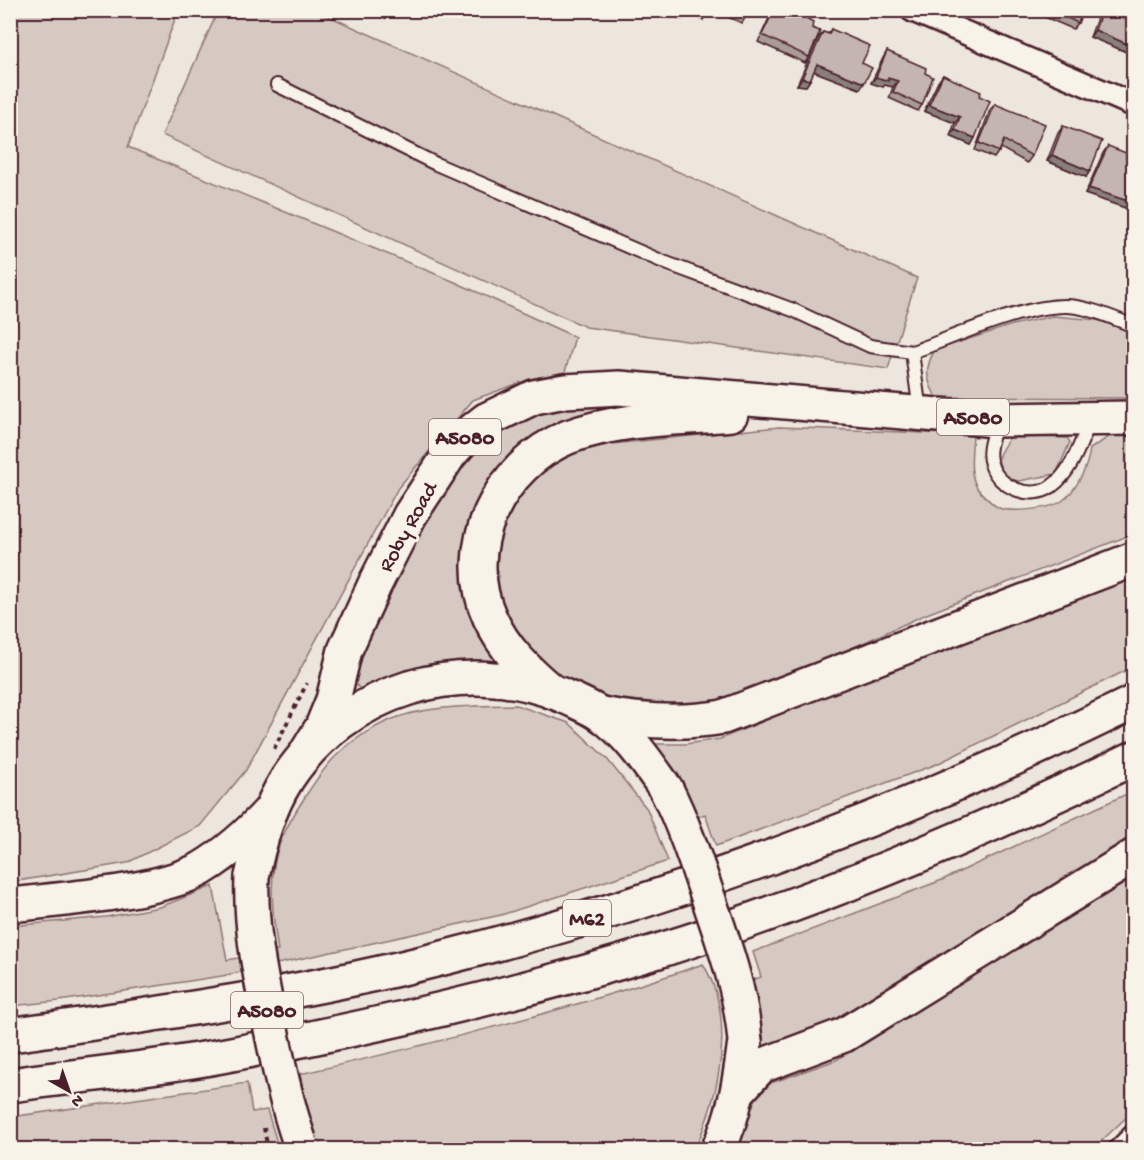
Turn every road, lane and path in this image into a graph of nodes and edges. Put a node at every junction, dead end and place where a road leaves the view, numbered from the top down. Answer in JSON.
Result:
{"nodes":[{"id":1,"x":912,"y":10,"type":"edge"},
{"id":2,"x":277,"y":85,"type":"dead end"},
{"id":3,"x":1134,"y":105,"type":"edge"},
{"id":4,"x":1134,"y":326,"type":"edge"},
{"id":5,"x":912,"y":352,"type":"junction"},
{"id":6,"x":812,"y":406,"type":"junction"},
{"id":7,"x":920,"y":413,"type":"junction"},
{"id":8,"x":1092,"y":418,"type":"junction"},
{"id":9,"x":1134,"y":418,"type":"edge"},
{"id":10,"x":998,"y":420,"type":"junction"},
{"id":11,"x":1134,"y":559,"type":"edge"},
{"id":12,"x":309,"y":680,"type":"dead end"},
{"id":13,"x":551,"y":691,"type":"junction"},
{"id":14,"x":1134,"y":702,"type":"edge"},
{"id":15,"x":601,"y":714,"type":"junction"},
{"id":16,"x":273,"y":752,"type":"dead end"},
{"id":17,"x":305,"y":755,"type":"junction"},
{"id":18,"x":1134,"y":758,"type":"edge"},
{"id":19,"x":272,"y":810,"type":"junction"},
{"id":20,"x":1134,"y":856,"type":"edge"},
{"id":21,"x":10,"y":905,"type":"edge"},
{"id":22,"x":10,"y":1035,"type":"edge"},
{"id":23,"x":10,"y":1085,"type":"edge"},
{"id":24,"x":739,"y":1090,"type":"junction"},
{"id":25,"x":302,"y":1145,"type":"edge"},
{"id":26,"x":718,"y":1149,"type":"edge"}],
"edges":[{"from":1,"to":3,"type":"street"},
{"from":2,"to":5,"type":"lane"},
{"from":4,"to":5,"type":"lane"},
{"from":5,"to":7,"type":"lane"},
{"from":6,"to":7,"type":"main road","name":"Roby Road","number":"A5080"},
{"from":6,"to":13,"type":"main road","name":"Roby Road","number":"A5080"},
{"from":6,"to":17,"type":"main road","name":"Roby Road","number":"A5080"},
{"from":7,"to":10,"type":"main road","name":"Roby Road","number":"A5080"},
{"from":8,"to":9,"type":"main road","name":"Roby Road","number":"A5080"},
{"from":8,"to":10,"type":"main road","name":"Roby Road","number":"A5080"},
{"from":8,"to":10,"type":"lane"},
{"from":11,"to":15,"type":"main road"},
{"from":12,"to":16,"type":"path"},
{"from":13,"to":15,"type":"main road","number":"A5080"},
{"from":13,"to":17,"type":"main road","number":"A5080"},
{"from":14,"to":22,"type":"main road","number":"M62"},
{"from":15,"to":24,"type":"main road","number":"A5080","bridge":true},
{"from":17,"to":19,"type":"main road","number":"A5080"},
{"from":18,"to":23,"type":"main road","number":"M62"},
{"from":19,"to":21,"type":"main road"},
{"from":19,"to":25,"type":"main road","number":"A5080","bridge":true},
{"from":20,"to":24,"type":"main road"},
{"from":24,"to":26,"type":"main road","number":"A5080"}]}
